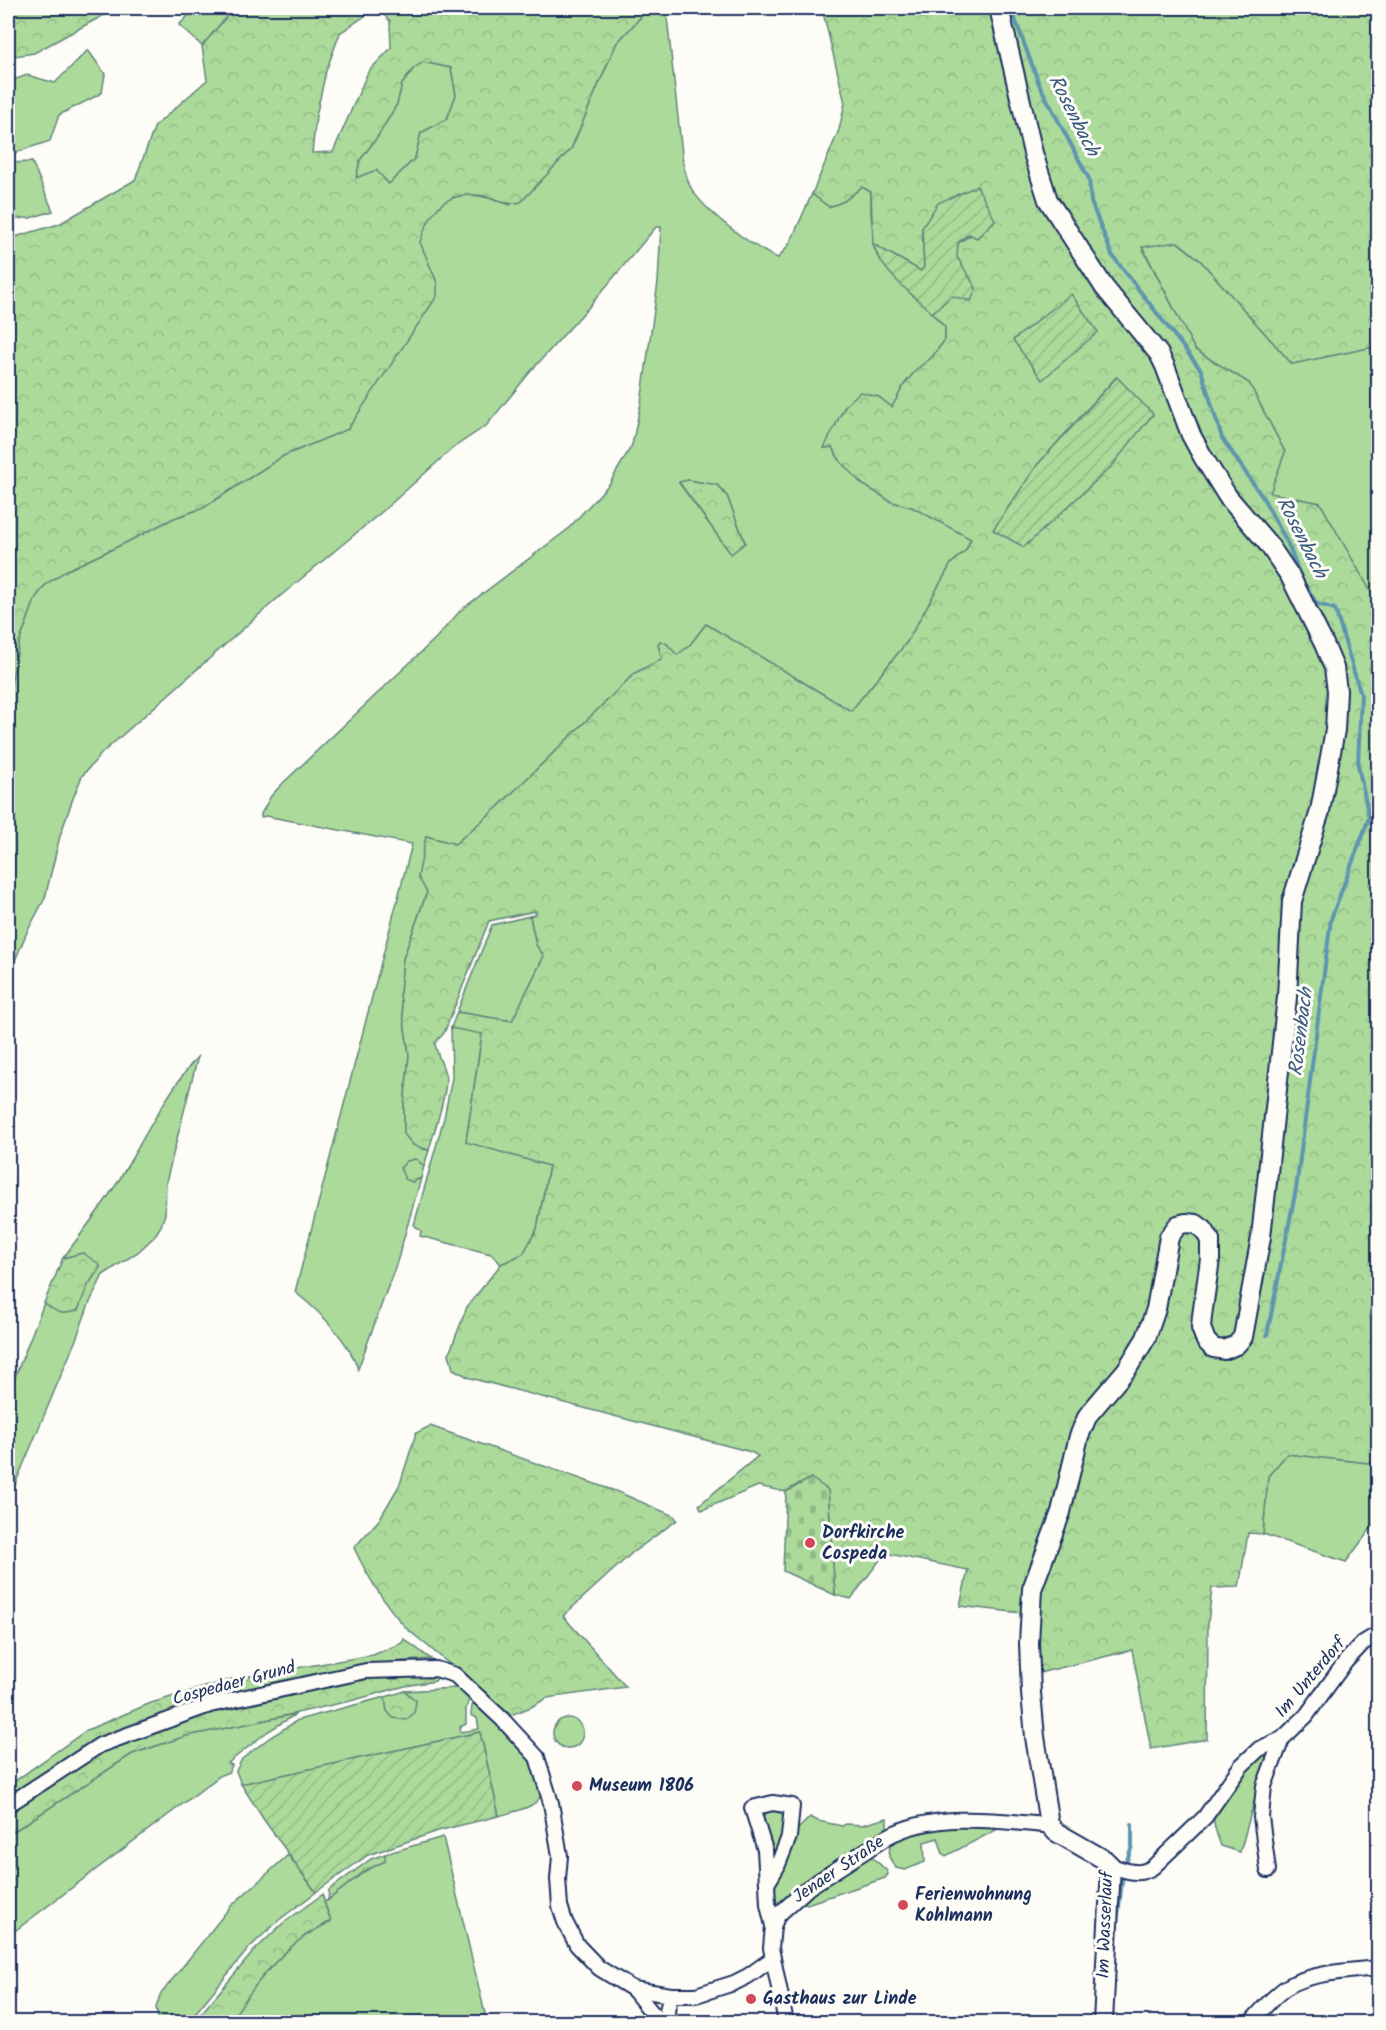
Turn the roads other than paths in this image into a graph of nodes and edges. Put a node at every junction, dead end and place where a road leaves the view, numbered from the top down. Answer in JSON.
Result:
{"nodes":[{"id":1,"x":999,"y":8,"type":"edge"},
{"id":2,"x":1378,"y":1634,"type":"edge"},
{"id":3,"x":1282,"y":1739,"type":"junction"},
{"id":4,"x":8,"y":1805,"type":"edge"},
{"id":5,"x":1049,"y":1824,"type":"junction"},
{"id":6,"x":1120,"y":1869,"type":"junction"},
{"id":7,"x":1268,"y":1870,"type":"dead end"},
{"id":8,"x":767,"y":1884,"type":"junction"},
{"id":9,"x":773,"y":1926,"type":"junction"},
{"id":10,"x":772,"y":1959,"type":"junction"},
{"id":11,"x":1378,"y":1968,"type":"edge"},
{"id":12,"x":633,"y":1989,"type":"junction"},
{"id":13,"x":671,"y":1995,"type":"junction"},
{"id":14,"x":666,"y":2022,"type":"edge"},
{"id":15,"x":786,"y":2022,"type":"edge"},
{"id":16,"x":1103,"y":2022,"type":"edge"},
{"id":17,"x":1251,"y":2022,"type":"edge"}],
"edges":[{"from":1,"to":5,"type":"street"},
{"from":2,"to":3,"type":"street","name":"Im Unterdorf"},
{"from":3,"to":6,"type":"street","name":"Im Unterdorf"},
{"from":3,"to":7,"type":"street"},
{"from":4,"to":12,"type":"street","name":"Cospedaer Grund"},
{"from":5,"to":6,"type":"street","name":"Im Wasserlauf"},
{"from":5,"to":9,"type":"street","name":"Jenaer Straße"},
{"from":6,"to":16,"type":"street","name":"Im Wasserlauf"},
{"from":8,"to":8,"type":"street"},
{"from":8,"to":9,"type":"street"},
{"from":9,"to":10,"type":"street"},
{"from":10,"to":13,"type":"street"},
{"from":10,"to":15,"type":"street"},
{"from":11,"to":17,"type":"street"},
{"from":12,"to":13,"type":"street"},
{"from":12,"to":14,"type":"street"},
{"from":13,"to":14,"type":"street"}]}
